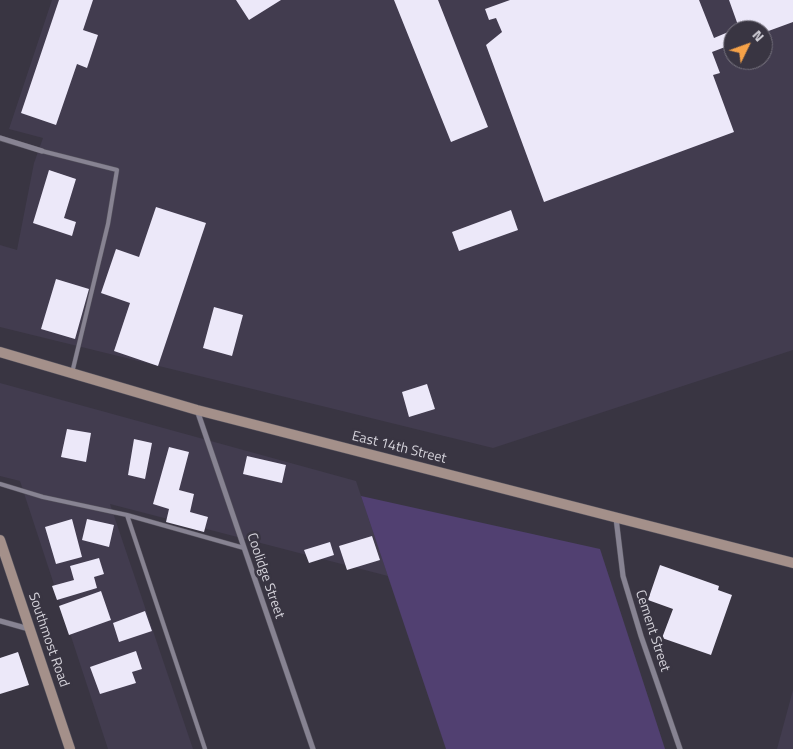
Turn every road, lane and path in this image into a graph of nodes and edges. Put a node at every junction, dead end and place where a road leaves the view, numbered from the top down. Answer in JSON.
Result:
{"nodes":[{"id":1,"x":0,"y":138,"type":"edge"},
{"id":2,"x":42,"y":151,"type":"joint"},
{"id":3,"x":0,"y":352,"type":"edge"},
{"id":4,"x":72,"y":373,"type":"junction"},
{"id":5,"x":197,"y":410,"type":"junction"},
{"id":6,"x":0,"y":484,"type":"edge"},
{"id":7,"x":127,"y":515,"type":"junction"},
{"id":8,"x":616,"y":518,"type":"junction"},
{"id":9,"x":0,"y":540,"type":"edge"},
{"id":10,"x":244,"y":548,"type":"junction"},
{"id":11,"x":793,"y":563,"type":"edge"},
{"id":12,"x":0,"y":621,"type":"edge"},
{"id":13,"x":29,"y":629,"type":"junction"},
{"id":14,"x":70,"y":749,"type":"edge"},
{"id":15,"x":205,"y":749,"type":"edge"},
{"id":16,"x":313,"y":749,"type":"edge"},
{"id":17,"x":680,"y":749,"type":"edge"}],
"edges":[{"from":1,"to":2,"type":"street"},
{"from":2,"to":4,"type":"lane"},
{"from":3,"to":4,"type":"street","name":"East 14th Street"},
{"from":4,"to":5,"type":"street","name":"East 14th Street"},
{"from":5,"to":8,"type":"street","name":"East 14th Street"},
{"from":5,"to":10,"type":"street","name":"Coolidge Street"},
{"from":6,"to":7,"type":"lane"},
{"from":7,"to":10,"type":"lane"},
{"from":7,"to":15,"type":"lane"},
{"from":8,"to":11,"type":"street","name":"East 14th Street"},
{"from":8,"to":17,"type":"street","name":"Cement Street"},
{"from":9,"to":13,"type":"street","name":"Southmost Road"},
{"from":10,"to":16,"type":"street","name":"Coolidge Street"},
{"from":12,"to":13,"type":"street"},
{"from":13,"to":14,"type":"street","name":"Southmost Road"}]}
